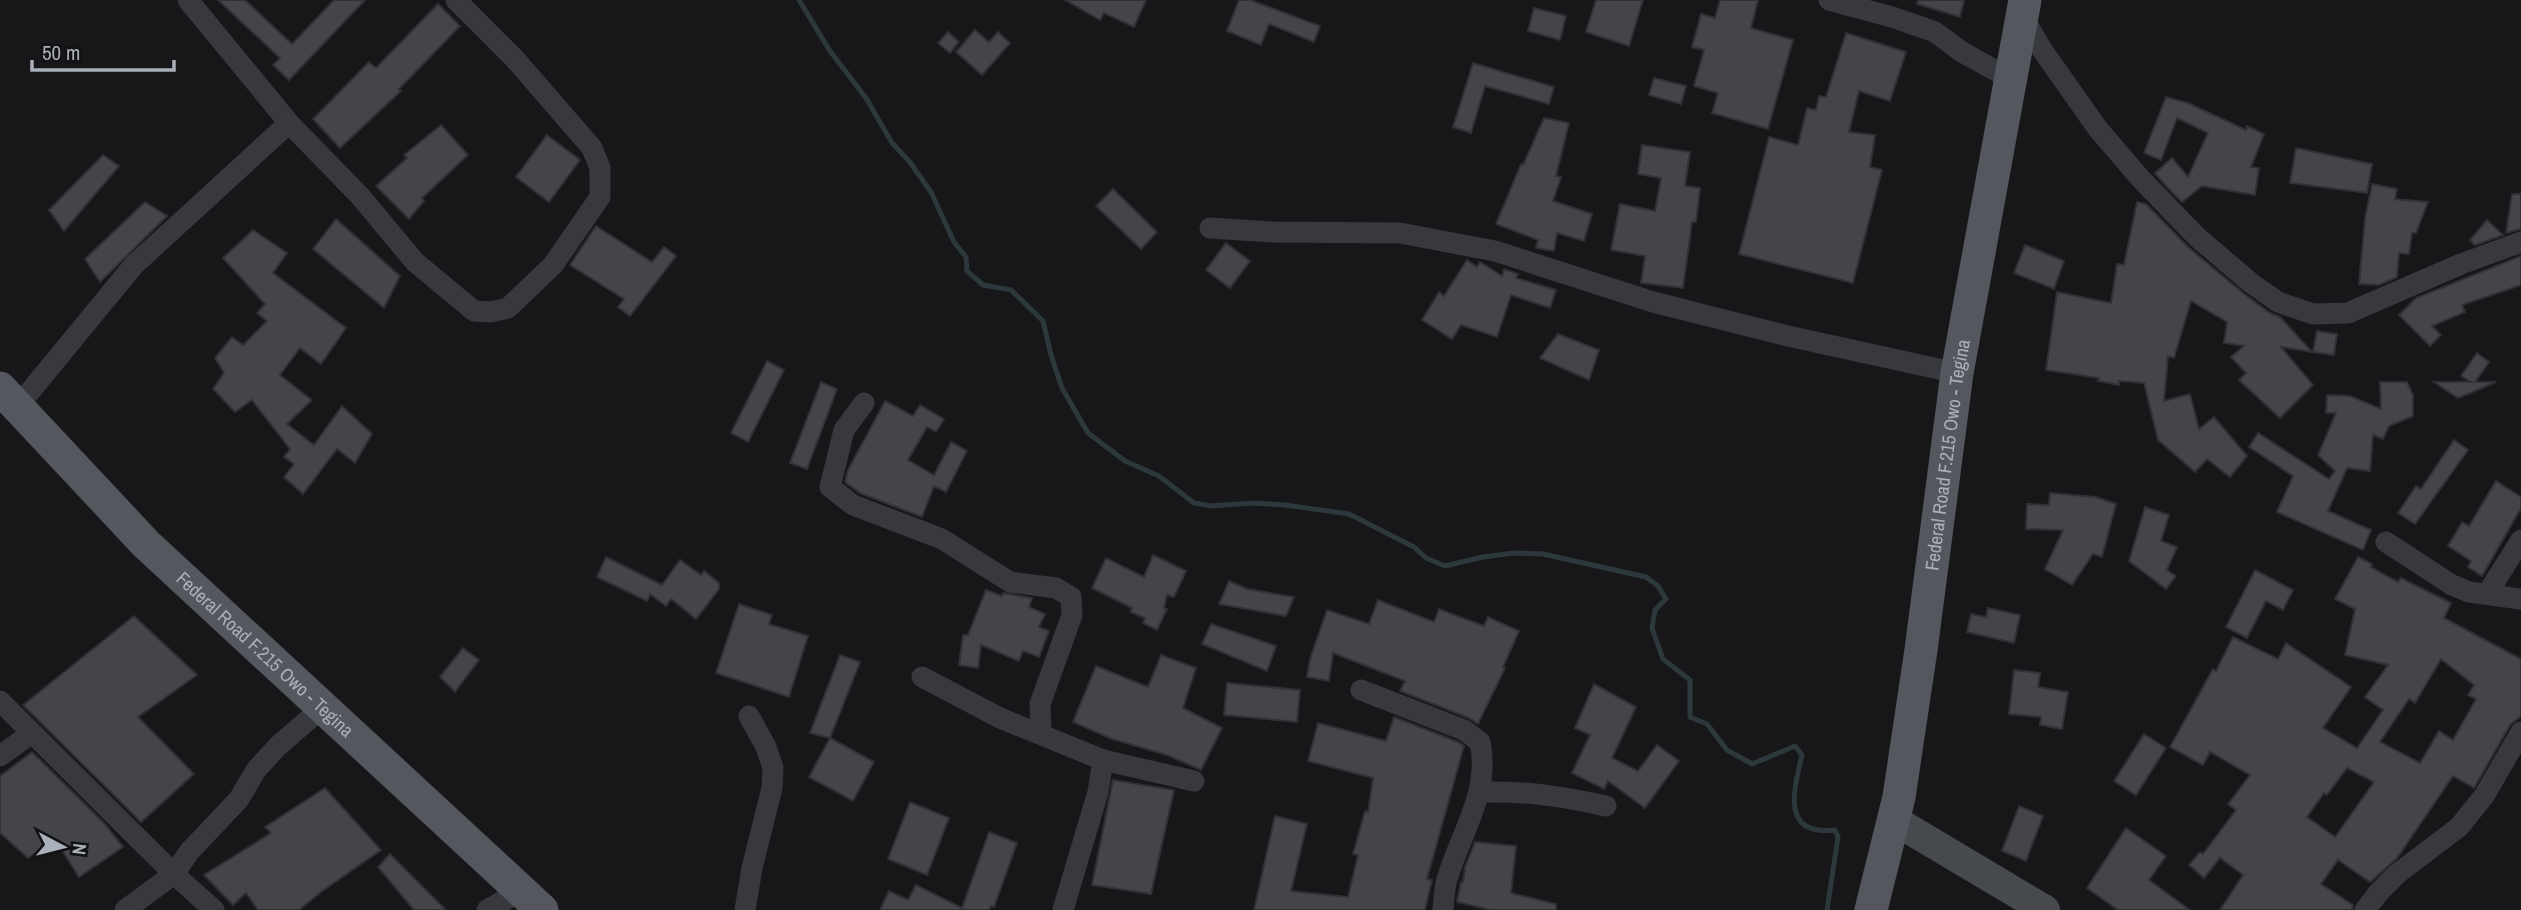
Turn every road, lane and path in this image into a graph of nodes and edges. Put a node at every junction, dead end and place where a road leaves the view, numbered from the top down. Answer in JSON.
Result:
{"nodes":[{"id":1,"x":188,"y":0,"type":"edge"},
{"id":2,"x":456,"y":0,"type":"edge"},
{"id":3,"x":1829,"y":0,"type":"edge"},
{"id":4,"x":2024,"y":8,"type":"edge"},
{"id":5,"x":2009,"y":78,"type":"junction"},
{"id":6,"x":289,"y":123,"type":"junction"},
{"id":7,"x":1210,"y":228,"type":"dead end"},
{"id":8,"x":2521,"y":242,"type":"edge"},
{"id":9,"x":1957,"y":373,"type":"junction"},
{"id":10,"x":9,"y":397,"type":"edge"},
{"id":11,"x":864,"y":403,"type":"dead end"},
{"id":12,"x":2521,"y":540,"type":"edge"},
{"id":13,"x":2386,"y":542,"type":"dead end"},
{"id":14,"x":2487,"y":594,"type":"junction"},
{"id":15,"x":2521,"y":599,"type":"edge"},
{"id":16,"x":922,"y":677,"type":"dead end"},
{"id":17,"x":1361,"y":690,"type":"dead end"},
{"id":18,"x":0,"y":701,"type":"edge"},
{"id":19,"x":322,"y":708,"type":"junction"},
{"id":20,"x":749,"y":716,"type":"dead end"},
{"id":21,"x":2521,"y":732,"type":"edge"},
{"id":22,"x":32,"y":733,"type":"junction"},
{"id":23,"x":1041,"y":734,"type":"junction"},
{"id":24,"x":0,"y":756,"type":"edge"},
{"id":25,"x":1103,"y":760,"type":"junction"},
{"id":26,"x":1194,"y":781,"type":"dead end"},
{"id":27,"x":1480,"y":792,"type":"junction"},
{"id":28,"x":1606,"y":806,"type":"dead end"},
{"id":29,"x":1894,"y":820,"type":"junction"},
{"id":30,"x":174,"y":874,"type":"junction"},
{"id":31,"x":532,"y":901,"type":"edge"},
{"id":32,"x":125,"y":910,"type":"edge"},
{"id":33,"x":214,"y":910,"type":"edge"},
{"id":34,"x":487,"y":910,"type":"edge"},
{"id":35,"x":745,"y":910,"type":"edge"},
{"id":36,"x":1063,"y":910,"type":"edge"},
{"id":37,"x":1443,"y":910,"type":"edge"},
{"id":38,"x":1871,"y":910,"type":"edge"},
{"id":39,"x":2045,"y":910,"type":"edge"},
{"id":40,"x":2365,"y":910,"type":"edge"}],
"edges":[{"from":1,"to":6,"type":"street"},
{"from":2,"to":6,"type":"street"},
{"from":3,"to":5,"type":"street"},
{"from":4,"to":5,"type":"main road","name":"Federal Road F.215 Owo - Tegina"},
{"from":4,"to":8,"type":"street"},
{"from":5,"to":9,"type":"main road","name":"Federal Road F.215 Owo - Tegina"},
{"from":6,"to":10,"type":"street"},
{"from":7,"to":9,"type":"street"},
{"from":9,"to":29,"type":"main road","name":"Federal Road F.215 Owo - Tegina"},
{"from":10,"to":19,"type":"main road","name":"Federal Road F.215 Owo - Tegina"},
{"from":11,"to":23,"type":"street"},
{"from":12,"to":14,"type":"street"},
{"from":13,"to":14,"type":"street"},
{"from":14,"to":15,"type":"street"},
{"from":16,"to":23,"type":"street"},
{"from":17,"to":27,"type":"street"},
{"from":18,"to":22,"type":"street"},
{"from":19,"to":30,"type":"street"},
{"from":19,"to":31,"type":"main road","name":"Federal Road F.215 Owo - Tegina"},
{"from":20,"to":35,"type":"street"},
{"from":21,"to":40,"type":"street"},
{"from":22,"to":24,"type":"street"},
{"from":22,"to":30,"type":"street"},
{"from":23,"to":25,"type":"street"},
{"from":25,"to":26,"type":"street"},
{"from":25,"to":36,"type":"street"},
{"from":27,"to":28,"type":"street"},
{"from":27,"to":37,"type":"street"},
{"from":29,"to":38,"type":"main road","name":"Federal Road F.215 Owo - Tegina"},
{"from":29,"to":39,"type":"street"},
{"from":30,"to":32,"type":"street"},
{"from":30,"to":33,"type":"street"},
{"from":31,"to":34,"type":"street"}]}
